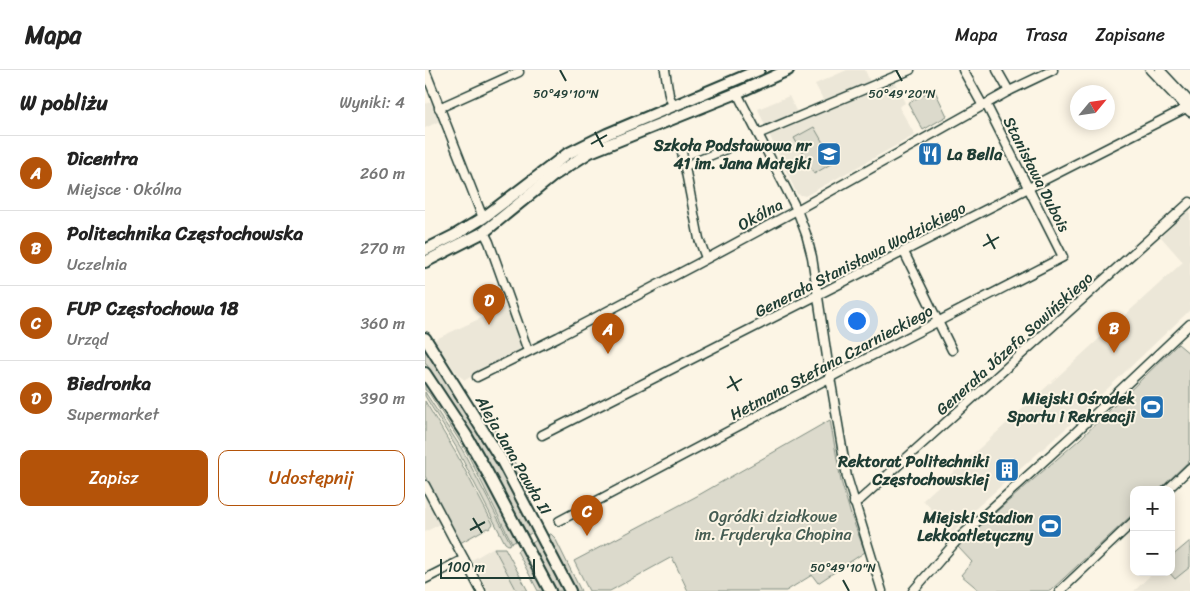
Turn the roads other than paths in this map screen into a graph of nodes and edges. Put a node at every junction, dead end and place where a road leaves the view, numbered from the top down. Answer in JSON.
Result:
{"nodes":[{"id":1,"x":425,"y":70,"type":"edge"},
{"id":2,"x":665,"y":70,"type":"edge"},
{"id":3,"x":759,"y":70,"type":"edge"},
{"id":4,"x":788,"y":70,"type":"edge"},
{"id":5,"x":909,"y":70,"type":"edge"},
{"id":6,"x":963,"y":70,"type":"edge"},
{"id":7,"x":997,"y":70,"type":"edge"},
{"id":8,"x":1053,"y":70,"type":"edge"},
{"id":9,"x":1150,"y":70,"type":"edge"},
{"id":10,"x":1160,"y":70,"type":"edge"},
{"id":11,"x":519,"y":72,"type":"dead end"},
{"id":12,"x":1033,"y":74,"type":"edge"},
{"id":13,"x":1009,"y":91,"type":"junction"},
{"id":14,"x":737,"y":93,"type":"junction"},
{"id":15,"x":984,"y":105,"type":"junction"},
{"id":16,"x":673,"y":106,"type":"junction"},
{"id":17,"x":1189,"y":107,"type":"edge"},
{"id":18,"x":439,"y":108,"type":"junction"},
{"id":19,"x":758,"y":134,"type":"junction"},
{"id":20,"x":726,"y":149,"type":"dead end"},
{"id":21,"x":681,"y":152,"type":"dead end"},
{"id":22,"x":685,"y":166,"type":"junction"},
{"id":23,"x":1029,"y":188,"type":"junction"},
{"id":24,"x":1190,"y":202,"type":"edge"},
{"id":25,"x":797,"y":210,"type":"junction"},
{"id":26,"x":483,"y":218,"type":"junction"},
{"id":27,"x":483,"y":232,"type":"junction"},
{"id":28,"x":425,"y":250,"type":"edge"},
{"id":29,"x":904,"y":252,"type":"junction"},
{"id":30,"x":1063,"y":257,"type":"joint"},
{"id":31,"x":706,"y":258,"type":"junction"},
{"id":32,"x":425,"y":262,"type":"edge"},
{"id":33,"x":818,"y":296,"type":"junction"},
{"id":34,"x":937,"y":321,"type":"junction"},
{"id":35,"x":1190,"y":324,"type":"edge"},
{"id":36,"x":425,"y":338,"type":"edge"},
{"id":37,"x":952,"y":350,"type":"dead end"},
{"id":38,"x":528,"y":351,"type":"junction"},
{"id":39,"x":425,"y":373,"type":"edge"},
{"id":40,"x":477,"y":377,"type":"dead end"},
{"id":41,"x":830,"y":377,"type":"junction"},
{"id":42,"x":542,"y":435,"type":"dead end"},
{"id":43,"x":1190,"y":468,"type":"edge"},
{"id":44,"x":425,"y":485,"type":"edge"},
{"id":45,"x":1171,"y":486,"type":"edge"},
{"id":46,"x":854,"y":502,"type":"junction"},
{"id":47,"x":559,"y":521,"type":"dead end"},
{"id":48,"x":1130,"y":525,"type":"edge"},
{"id":49,"x":464,"y":559,"type":"junction"},
{"id":50,"x":425,"y":579,"type":"edge"},
{"id":51,"x":881,"y":589,"type":"edge"},
{"id":52,"x":481,"y":591,"type":"edge"},
{"id":53,"x":550,"y":591,"type":"edge"},
{"id":54,"x":570,"y":591,"type":"edge"},
{"id":55,"x":913,"y":591,"type":"edge"},
{"id":56,"x":1060,"y":591,"type":"edge"}],
"edges":[{"from":1,"to":18,"type":"street"},
{"from":2,"to":16,"type":"street"},
{"from":3,"to":16,"type":"main road"},
{"from":4,"to":14,"type":"main road"},
{"from":5,"to":19,"type":"street"},
{"from":6,"to":15,"type":"street","name":"Stanisława Dubois"},
{"from":7,"to":13,"type":"street"},
{"from":8,"to":12,"type":"street","name":"Okólna"},
{"from":9,"to":17,"type":"street"},
{"from":10,"to":17,"type":"street"},
{"from":11,"to":18,"type":"street"},
{"from":12,"to":13,"type":"street","name":"Okólna"},
{"from":13,"to":15,"type":"street","name":"Okólna"},
{"from":14,"to":19,"type":"street"},
{"from":14,"to":27,"type":"main road"},
{"from":15,"to":23,"type":"street","name":"Stanisława Dubois"},
{"from":15,"to":25,"type":"street","name":"Okólna"},
{"from":16,"to":26,"type":"main road"},
{"from":17,"to":23,"type":"street","name":"Generała Stanisława Wodzickiego"},
{"from":18,"to":26,"type":"street"},
{"from":19,"to":25,"type":"street"},
{"from":20,"to":22,"type":"street"},
{"from":21,"to":22,"type":"street"},
{"from":22,"to":31,"type":"street"},
{"from":23,"to":29,"type":"street","name":"Generała Stanisława Wodzickiego"},
{"from":23,"to":30,"type":"street","name":"Stanisława Dubois"},
{"from":24,"to":46,"type":"street","name":"Generała Józefa Sowińskiego"},
{"from":25,"to":31,"type":"street","name":"Okólna"},
{"from":25,"to":33,"type":"street"},
{"from":26,"to":28,"type":"main road"},
{"from":27,"to":32,"type":"main road"},
{"from":27,"to":38,"type":"street"},
{"from":29,"to":33,"type":"street","name":"Generała Stanisława Wodzickiego"},
{"from":29,"to":34,"type":"street"},
{"from":30,"to":34,"type":"street","name":"Hetmana Stefana Czarnieckiego"},
{"from":31,"to":38,"type":"street","name":"Okólna"},
{"from":33,"to":41,"type":"street"},
{"from":33,"to":42,"type":"street","name":"Generała Stanisława Wodzickiego"},
{"from":34,"to":37,"type":"street"},
{"from":34,"to":41,"type":"street","name":"Hetmana Stefana Czarnieckiego"},
{"from":35,"to":55,"type":"street"},
{"from":36,"to":54,"type":"main road","name":"Aleja Jana Pawła II"},
{"from":38,"to":40,"type":"street","name":"Okólna"},
{"from":39,"to":53,"type":"main road","name":"Aleja Jana Pawła II"},
{"from":41,"to":46,"type":"street"},
{"from":41,"to":47,"type":"street","name":"Hetmana Stefana Czarnieckiego"},
{"from":43,"to":45,"type":"street"},
{"from":44,"to":49,"type":"street"},
{"from":46,"to":51,"type":"street"},
{"from":48,"to":56,"type":"street"},
{"from":49,"to":50,"type":"street"},
{"from":49,"to":52,"type":"street"}]}
